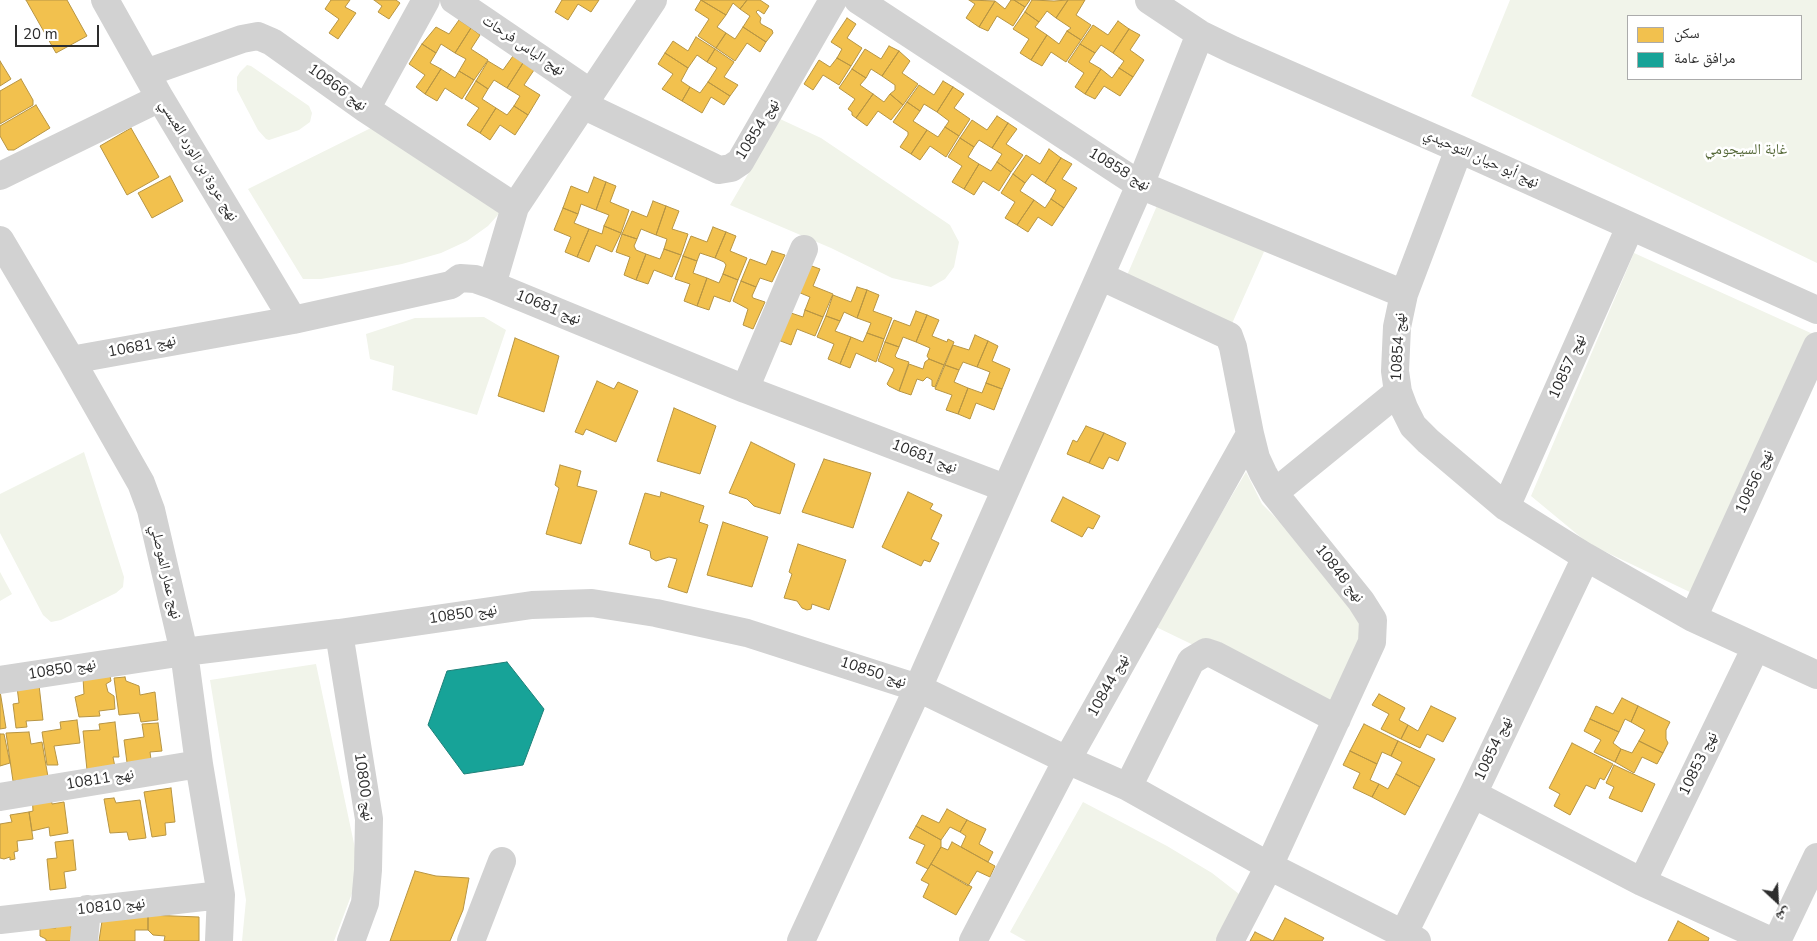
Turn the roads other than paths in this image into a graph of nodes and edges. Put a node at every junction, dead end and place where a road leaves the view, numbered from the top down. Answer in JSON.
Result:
{"nodes":[{"id":1,"x":105,"y":0,"type":"edge"},
{"id":2,"x":426,"y":0,"type":"edge"},
{"id":3,"x":454,"y":0,"type":"edge"},
{"id":4,"x":653,"y":0,"type":"edge"},
{"id":5,"x":834,"y":0,"type":"edge"},
{"id":6,"x":858,"y":0,"type":"edge"},
{"id":7,"x":1149,"y":0,"type":"edge"},
{"id":8,"x":1200,"y":34,"type":"junction"},
{"id":9,"x":146,"y":73,"type":"junction"},
{"id":10,"x":160,"y":98,"type":"junction"},
{"id":11,"x":587,"y":98,"type":"junction"},
{"id":12,"x":366,"y":109,"type":"junction"},
{"id":13,"x":1459,"y":149,"type":"junction"},
{"id":14,"x":0,"y":176,"type":"edge"},
{"id":15,"x":1140,"y":185,"type":"junction"},
{"id":16,"x":514,"y":207,"type":"junction"},
{"id":17,"x":1630,"y":227,"type":"junction"},
{"id":18,"x":0,"y":240,"type":"edge"},
{"id":19,"x":804,"y":250,"type":"dead end"},
{"id":20,"x":1100,"y":276,"type":"junction"},
{"id":21,"x":492,"y":285,"type":"junction"},
{"id":22,"x":1404,"y":294,"type":"junction"},
{"id":23,"x":1817,"y":310,"type":"edge"},
{"id":24,"x":293,"y":320,"type":"junction"},
{"id":25,"x":1817,"y":346,"type":"edge"},
{"id":26,"x":72,"y":360,"type":"junction"},
{"id":27,"x":745,"y":389,"type":"junction"},
{"id":28,"x":1398,"y":392,"type":"junction"},
{"id":29,"x":1250,"y":434,"type":"junction"},
{"id":30,"x":1005,"y":488,"type":"junction"},
{"id":31,"x":1274,"y":493,"type":"junction"},
{"id":32,"x":1506,"y":507,"type":"junction"},
{"id":33,"x":1586,"y":557,"type":"junction"},
{"id":34,"x":1693,"y":618,"type":"junction"},
{"id":35,"x":339,"y":633,"type":"junction"},
{"id":36,"x":1756,"y":647,"type":"junction"},
{"id":37,"x":184,"y":652,"type":"junction"},
{"id":38,"x":1816,"y":672,"type":"edge"},
{"id":39,"x":0,"y":680,"type":"edge"},
{"id":40,"x":918,"y":688,"type":"junction"},
{"id":41,"x":1337,"y":719,"type":"junction"},
{"id":42,"x":1067,"y":760,"type":"junction"},
{"id":43,"x":199,"y":764,"type":"junction"},
{"id":44,"x":1128,"y":787,"type":"junction"},
{"id":45,"x":1473,"y":794,"type":"junction"},
{"id":46,"x":0,"y":796,"type":"edge"},
{"id":47,"x":1817,"y":857,"type":"edge"},
{"id":48,"x":502,"y":861,"type":"dead end"},
{"id":49,"x":1269,"y":866,"type":"junction"},
{"id":50,"x":1642,"y":882,"type":"junction"},
{"id":51,"x":221,"y":895,"type":"junction"},
{"id":52,"x":1808,"y":898,"type":"edge"},
{"id":53,"x":87,"y":909,"type":"junction"},
{"id":54,"x":0,"y":920,"type":"edge"},
{"id":55,"x":1407,"y":939,"type":"edge"},
{"id":56,"x":84,"y":941,"type":"edge"},
{"id":57,"x":219,"y":941,"type":"edge"},
{"id":58,"x":351,"y":941,"type":"edge"},
{"id":59,"x":471,"y":941,"type":"edge"},
{"id":60,"x":801,"y":941,"type":"edge"},
{"id":61,"x":973,"y":941,"type":"edge"},
{"id":62,"x":1230,"y":941,"type":"edge"},
{"id":63,"x":1771,"y":941,"type":"edge"},
{"id":64,"x":1777,"y":941,"type":"edge"}],
"edges":[{"from":1,"to":9,"type":"street","name":"نهج عروة بن الورد العبسي"},
{"from":2,"to":12,"type":"street"},
{"from":3,"to":11,"type":"street","name":"نهج الياس فرحات"},
{"from":4,"to":11,"type":"street"},
{"from":5,"to":11,"type":"street","name":"نهج 10854"},
{"from":6,"to":15,"type":"street","name":"نهج 10858"},
{"from":7,"to":8,"type":"street","name":"نهج أبو حيان التوحيدي"},
{"from":8,"to":13,"type":"street","name":"نهج أبو حيان التوحيدي"},
{"from":8,"to":15,"type":"street"},
{"from":9,"to":10,"type":"street","name":"نهج عروة بن الورد العبسي"},
{"from":9,"to":12,"type":"street","name":"نهج 10866"},
{"from":10,"to":14,"type":"street"},
{"from":10,"to":24,"type":"street","name":"نهج عروة بن الورد العبسي"},
{"from":11,"to":16,"type":"street"},
{"from":12,"to":16,"type":"street","name":"نهج 10866"},
{"from":13,"to":17,"type":"street","name":"نهج أبو حيان التوحيدي"},
{"from":13,"to":22,"type":"street","name":"نهج 10854"},
{"from":15,"to":20,"type":"street"},
{"from":15,"to":22,"type":"street","name":"نهج 10858"},
{"from":16,"to":21,"type":"street"},
{"from":17,"to":23,"type":"street","name":"نهج أبو حيان التوحيدي"},
{"from":17,"to":32,"type":"street","name":"نهج 10857"},
{"from":18,"to":26,"type":"street","name":"نهج عمار الموصلي"},
{"from":19,"to":27,"type":"street"},
{"from":20,"to":29,"type":"street","name":"نهج 10848"},
{"from":20,"to":30,"type":"street"},
{"from":21,"to":24,"type":"street","name":"نهج 10681"},
{"from":21,"to":27,"type":"street","name":"نهج 10681"},
{"from":22,"to":28,"type":"street","name":"نهج 10854"},
{"from":24,"to":26,"type":"street","name":"نهج 10681"},
{"from":25,"to":34,"type":"street","name":"نهج 10856"},
{"from":26,"to":37,"type":"street","name":"نهج عمار الموصلي"},
{"from":27,"to":30,"type":"street","name":"نهج 10681"},
{"from":28,"to":31,"type":"street"},
{"from":28,"to":32,"type":"street","name":"نهج 10854"},
{"from":29,"to":31,"type":"street","name":"نهج 10848"},
{"from":29,"to":42,"type":"street","name":"نهج 10844"},
{"from":30,"to":40,"type":"street"},
{"from":31,"to":41,"type":"street","name":"نهج 10848"},
{"from":32,"to":33,"type":"street","name":"نهج 10854"},
{"from":33,"to":34,"type":"street","name":"نهج 10854"},
{"from":33,"to":45,"type":"street","name":"نهج 10854"},
{"from":34,"to":36,"type":"street","name":"نهج 10854"},
{"from":35,"to":37,"type":"street","name":"نهج 10850"},
{"from":35,"to":40,"type":"street","name":"نهج 10850"},
{"from":35,"to":58,"type":"street","name":"نهج 10800"},
{"from":36,"to":38,"type":"street","name":"نهج 10854"},
{"from":36,"to":50,"type":"street","name":"نهج 10853"},
{"from":37,"to":39,"type":"street","name":"نهج 10850"},
{"from":37,"to":43,"type":"street","name":"نهج عمار الموصلي"},
{"from":40,"to":42,"type":"street","name":"نهج 10850"},
{"from":40,"to":60,"type":"street"},
{"from":41,"to":44,"type":"street"},
{"from":41,"to":49,"type":"street","name":"نهج 10848"},
{"from":42,"to":44,"type":"street","name":"نهج 10850"},
{"from":42,"to":61,"type":"street","name":"نهج 10844"},
{"from":43,"to":46,"type":"street","name":"نهج 10811"},
{"from":43,"to":51,"type":"street","name":"نهج عمار الموصلي"},
{"from":44,"to":49,"type":"street","name":"نهج 10850"},
{"from":45,"to":50,"type":"street"},
{"from":45,"to":55,"type":"street","name":"نهج 10854"},
{"from":47,"to":52,"type":"street"},
{"from":48,"to":59,"type":"street"},
{"from":49,"to":55,"type":"street","name":"نهج 10850"},
{"from":49,"to":62,"type":"street","name":"نهج 10848"},
{"from":50,"to":63,"type":"street"},
{"from":51,"to":53,"type":"street","name":"نهج 10810"},
{"from":51,"to":57,"type":"street","name":"نهج عمار الموصلي"},
{"from":52,"to":64,"type":"street"},
{"from":53,"to":54,"type":"street","name":"نهج 10810"},
{"from":53,"to":56,"type":"street"}]}
